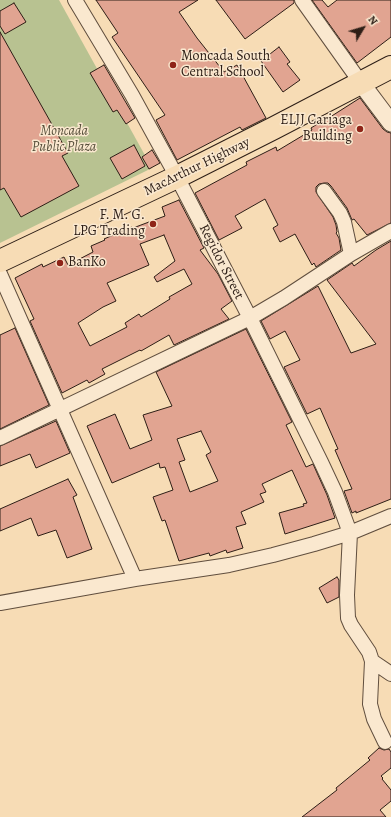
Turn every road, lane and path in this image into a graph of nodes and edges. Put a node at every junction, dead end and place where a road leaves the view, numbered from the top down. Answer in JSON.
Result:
{"nodes":[{"id":1,"x":75,"y":0,"type":"edge"},
{"id":2,"x":302,"y":0,"type":"edge"},
{"id":3,"x":391,"y":66,"type":"edge"},
{"id":4,"x":361,"y":83,"type":"junction"},
{"id":5,"x":391,"y":123,"type":"edge"},
{"id":6,"x":177,"y":177,"type":"junction"},
{"id":7,"x":324,"y":191,"type":"dead end"},
{"id":8,"x":391,"y":231,"type":"edge"},
{"id":9,"x":351,"y":254,"type":"junction"},
{"id":10,"x":0,"y":261,"type":"edge"},
{"id":11,"x":0,"y":274,"type":"edge"},
{"id":12,"x":250,"y":318,"type":"junction"},
{"id":13,"x":60,"y":410,"type":"junction"},
{"id":14,"x":0,"y":438,"type":"edge"},
{"id":15,"x":391,"y":516,"type":"edge"},
{"id":16,"x":350,"y":533,"type":"junction"},
{"id":17,"x":135,"y":579,"type":"junction"},
{"id":18,"x":0,"y":603,"type":"edge"},
{"id":19,"x":372,"y":661,"type":"junction"},
{"id":20,"x":391,"y":674,"type":"edge"},
{"id":21,"x":385,"y":742,"type":"dead end"}],
"edges":[{"from":1,"to":6,"type":"street","name":"Regidor Street"},
{"from":2,"to":4,"type":"street"},
{"from":3,"to":4,"type":"highway","name":"MacArthur Highway"},
{"from":4,"to":5,"type":"street"},
{"from":4,"to":6,"type":"highway","name":"MacArthur Highway"},
{"from":6,"to":10,"type":"highway","name":"MacArthur Highway"},
{"from":6,"to":12,"type":"street","name":"Regidor Street"},
{"from":7,"to":9,"type":"street"},
{"from":8,"to":9,"type":"street"},
{"from":9,"to":12,"type":"street"},
{"from":11,"to":13,"type":"street"},
{"from":12,"to":13,"type":"street"},
{"from":12,"to":16,"type":"street","name":"Regidor Street"},
{"from":13,"to":14,"type":"street"},
{"from":13,"to":17,"type":"street"},
{"from":15,"to":16,"type":"street"},
{"from":16,"to":17,"type":"street"},
{"from":16,"to":19,"type":"street"},
{"from":17,"to":18,"type":"street"},
{"from":19,"to":20,"type":"street"},
{"from":19,"to":21,"type":"street"}]}
